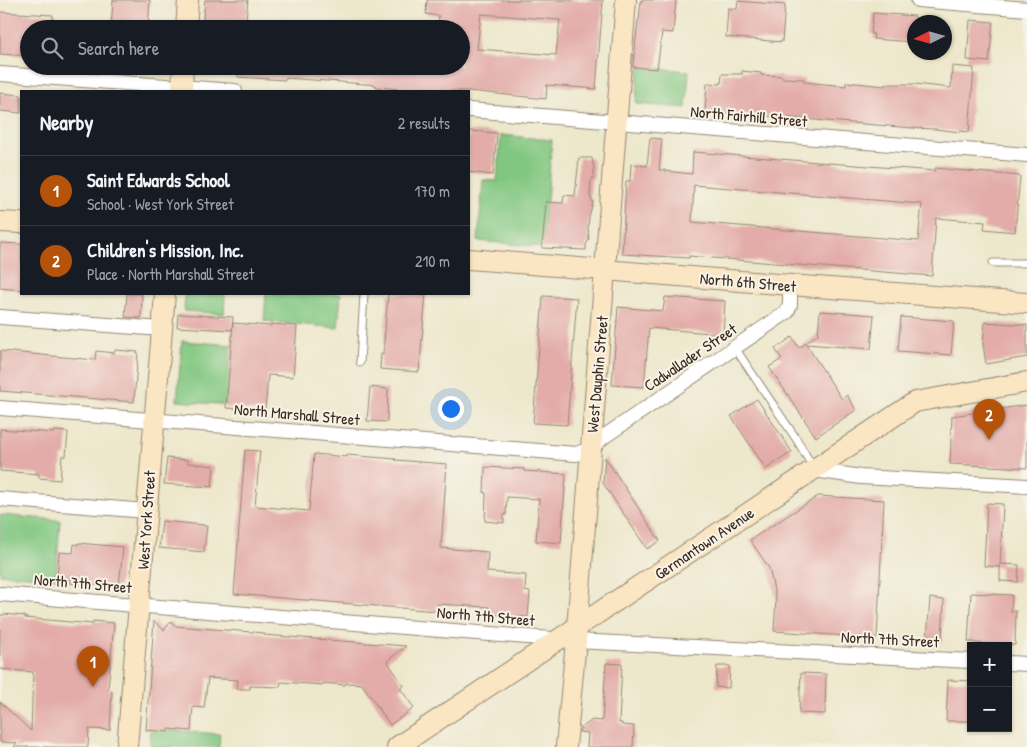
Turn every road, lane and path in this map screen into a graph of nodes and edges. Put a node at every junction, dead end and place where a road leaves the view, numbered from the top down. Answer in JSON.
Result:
{"nodes":[{"id":1,"x":188,"y":0,"type":"edge"},
{"id":2,"x":626,"y":0,"type":"edge"},
{"id":3,"x":918,"y":0,"type":"edge"},
{"id":4,"x":1027,"y":9,"type":"edge"},
{"id":5,"x":187,"y":20,"type":"edge"},
{"id":6,"x":0,"y":74,"type":"edge"},
{"id":7,"x":183,"y":75,"type":"edge"},
{"id":8,"x":182,"y":89,"type":"edge"},
{"id":9,"x":208,"y":90,"type":"edge"},
{"id":10,"x":470,"y":110,"type":"edge"},
{"id":11,"x":617,"y":122,"type":"junction"},
{"id":12,"x":1027,"y":155,"type":"edge"},
{"id":13,"x":0,"y":222,"type":"edge"},
{"id":14,"x":20,"y":223,"type":"edge"},
{"id":15,"x":470,"y":259,"type":"edge"},
{"id":16,"x":1027,"y":262,"type":"edge"},
{"id":17,"x":993,"y":263,"type":"dead end"},
{"id":18,"x":605,"y":270,"type":"junction"},
{"id":19,"x":790,"y":285,"type":"junction"},
{"id":20,"x":165,"y":295,"type":"edge"},
{"id":21,"x":364,"y":295,"type":"edge"},
{"id":22,"x":1027,"y":303,"type":"edge"},
{"id":23,"x":0,"y":317,"type":"edge"},
{"id":24,"x":162,"y":329,"type":"junction"},
{"id":25,"x":735,"y":348,"type":"junction"},
{"id":26,"x":360,"y":362,"type":"dead end"},
{"id":27,"x":1027,"y":382,"type":"edge"},
{"id":28,"x":0,"y":408,"type":"edge"},
{"id":29,"x":154,"y":420,"type":"junction"},
{"id":30,"x":591,"y":448,"type":"junction"},
{"id":31,"x":815,"y":470,"type":"junction"},
{"id":32,"x":1027,"y":486,"type":"edge"},
{"id":33,"x":0,"y":499,"type":"edge"},
{"id":34,"x":146,"y":511,"type":"junction"},
{"id":35,"x":0,"y":594,"type":"edge"},
{"id":36,"x":139,"y":605,"type":"junction"},
{"id":37,"x":570,"y":636,"type":"junction"},
{"id":38,"x":967,"y":661,"type":"edge"},
{"id":39,"x":1012,"y":663,"type":"edge"},
{"id":40,"x":1027,"y":664,"type":"edge"},
{"id":41,"x":127,"y":747,"type":"edge"},
{"id":42,"x":397,"y":747,"type":"edge"},
{"id":43,"x":566,"y":747,"type":"edge"}],
"edges":[{"from":1,"to":5,"type":"street"},
{"from":2,"to":11,"type":"street","name":"West Dauphin Street"},
{"from":3,"to":4,"type":"street"},
{"from":6,"to":8,"type":"street"},
{"from":7,"to":8,"type":"street"},
{"from":8,"to":9,"type":"street"},
{"from":10,"to":11,"type":"street","name":"North Fairhill Street"},
{"from":11,"to":12,"type":"street","name":"North Fairhill Street"},
{"from":11,"to":18,"type":"street","name":"West Dauphin Street"},
{"from":13,"to":14,"type":"street"},
{"from":15,"to":18,"type":"street","name":"North 6th Street"},
{"from":16,"to":17,"type":"lane"},
{"from":18,"to":19,"type":"street","name":"North 6th Street"},
{"from":18,"to":30,"type":"street","name":"West Dauphin Street"},
{"from":19,"to":22,"type":"street","name":"North 6th Street"},
{"from":19,"to":25,"type":"street","name":"Cadwallader Street"},
{"from":20,"to":24,"type":"street","name":"West York Street"},
{"from":21,"to":26,"type":"lane"},
{"from":23,"to":24,"type":"street"},
{"from":24,"to":29,"type":"street","name":"West York Street"},
{"from":25,"to":30,"type":"street","name":"Cadwallader Street"},
{"from":25,"to":31,"type":"lane"},
{"from":27,"to":31,"type":"street","name":"Germantown Avenue"},
{"from":28,"to":29,"type":"street","name":"North Marshall Street"},
{"from":29,"to":30,"type":"street","name":"North Marshall Street"},
{"from":29,"to":34,"type":"street","name":"West York Street"},
{"from":30,"to":37,"type":"street","name":"West Dauphin Street"},
{"from":31,"to":32,"type":"street"},
{"from":31,"to":37,"type":"street","name":"Germantown Avenue"},
{"from":33,"to":34,"type":"street"},
{"from":34,"to":36,"type":"street","name":"West York Street"},
{"from":35,"to":36,"type":"street","name":"North 7th Street"},
{"from":36,"to":37,"type":"street","name":"North 7th Street"},
{"from":36,"to":41,"type":"street","name":"West York Street"},
{"from":37,"to":38,"type":"street","name":"North 7th Street"},
{"from":37,"to":42,"type":"street","name":"Germantown Avenue"},
{"from":37,"to":43,"type":"street","name":"West Dauphin Street"},
{"from":39,"to":40,"type":"street"}]}
